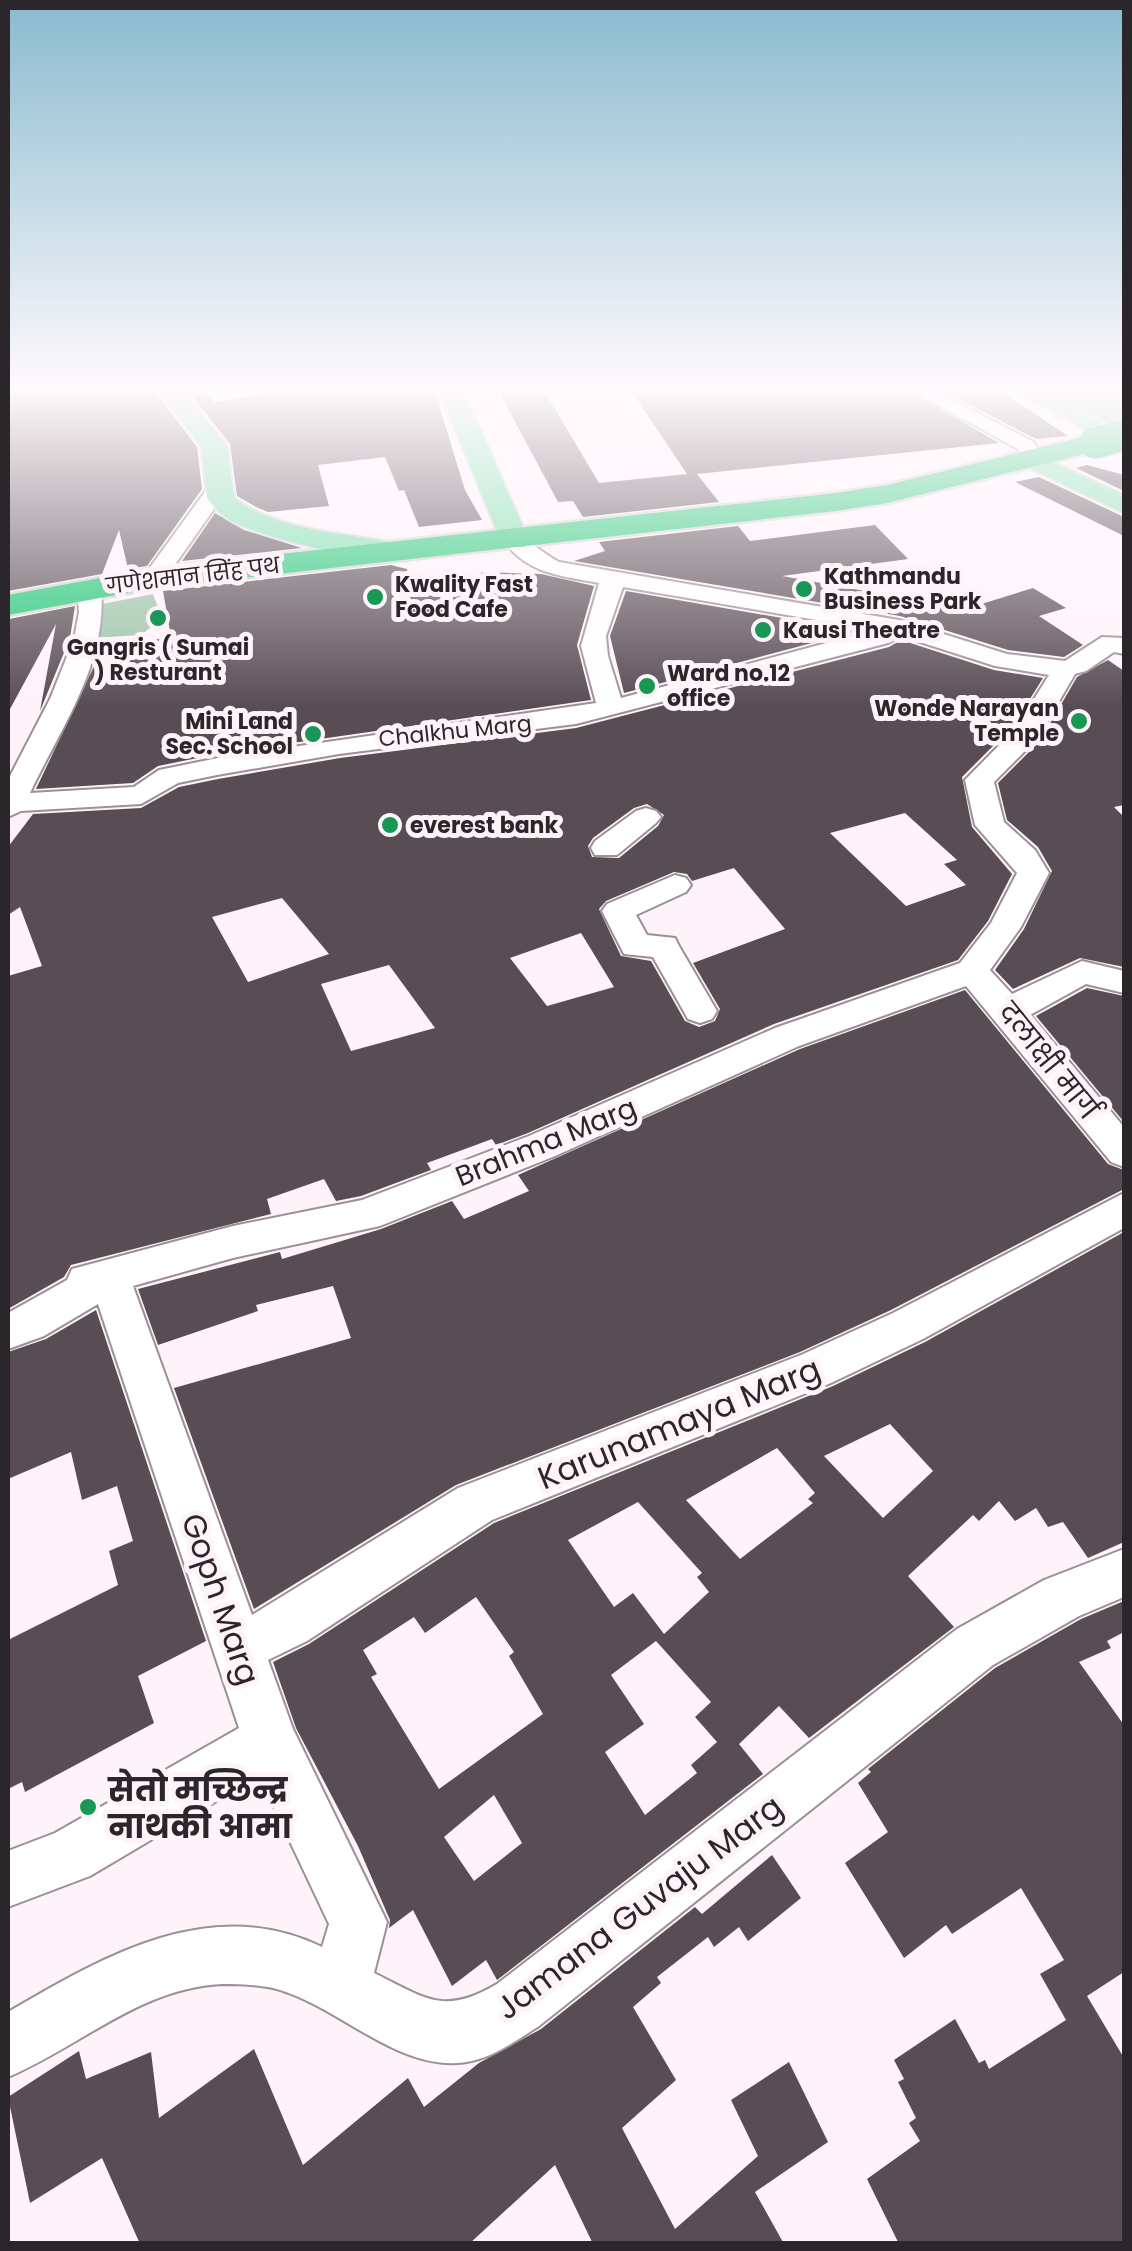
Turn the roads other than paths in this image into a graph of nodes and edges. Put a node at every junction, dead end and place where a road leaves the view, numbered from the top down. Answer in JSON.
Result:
{"nodes":[{"id":1,"x":211,"y":497,"type":"edge"},
{"id":2,"x":221,"y":497,"type":"edge"},
{"id":3,"x":497,"y":497,"type":"edge"},
{"id":4,"x":870,"y":497,"type":"edge"},
{"id":5,"x":516,"y":541,"type":"junction"},
{"id":6,"x":403,"y":553,"type":"junction"},
{"id":7,"x":154,"y":578,"type":"junction"},
{"id":8,"x":611,"y":581,"type":"junction"},
{"id":9,"x":89,"y":588,"type":"junction"},
{"id":10,"x":8,"y":605,"type":"edge"},
{"id":11,"x":899,"y":627,"type":"junction"},
{"id":12,"x":1120,"y":642,"type":"edge"},
{"id":13,"x":1065,"y":668,"type":"junction"},
{"id":14,"x":610,"y":708,"type":"junction"},
{"id":15,"x":9,"y":806,"type":"edge"},
{"id":16,"x":646,"y":817,"type":"dead end"},
{"id":17,"x":606,"y":848,"type":"dead end"},
{"id":18,"x":675,"y":885,"type":"dead end"},
{"id":19,"x":972,"y":971,"type":"junction"},
{"id":20,"x":1124,"y":982,"type":"edge"},
{"id":21,"x":700,"y":1011,"type":"dead end"},
{"id":22,"x":1009,"y":1011,"type":"junction"},
{"id":23,"x":1124,"y":1152,"type":"edge"},
{"id":24,"x":1124,"y":1209,"type":"edge"},
{"id":25,"x":108,"y":1276,"type":"junction"},
{"id":26,"x":8,"y":1304,"type":"edge"},
{"id":27,"x":8,"y":1331,"type":"edge"},
{"id":28,"x":1124,"y":1573,"type":"edge"},
{"id":29,"x":239,"y":1647,"type":"junction"},
{"id":30,"x":270,"y":1740,"type":"junction"},
{"id":31,"x":8,"y":1878,"type":"edge"},
{"id":32,"x":341,"y":1985,"type":"junction"},
{"id":33,"x":8,"y":2046,"type":"edge"}],
"edges":[{"from":1,"to":7,"type":"street"},
{"from":2,"to":6,"type":"main road"},
{"from":3,"to":5,"type":"main road"},
{"from":4,"to":5,"type":"highway","name":"गणेशमान सिंह पथ"},
{"from":5,"to":6,"type":"highway","name":"गणेशमान सिंह पथ"},
{"from":5,"to":8,"type":"street"},
{"from":6,"to":7,"type":"highway","name":"गणेशमान सिंह पथ"},
{"from":7,"to":9,"type":"highway","name":"गणेशमान सिंह पथ"},
{"from":8,"to":11,"type":"street"},
{"from":8,"to":14,"type":"street"},
{"from":9,"to":10,"type":"highway","name":"गणेशमान सिंह पथ"},
{"from":9,"to":15,"type":"street"},
{"from":11,"to":13,"type":"street"},
{"from":11,"to":14,"type":"street","name":"Chalkhu Marg"},
{"from":12,"to":13,"type":"street"},
{"from":13,"to":19,"type":"street"},
{"from":14,"to":15,"type":"street","name":"Chalkhu Marg"},
{"from":16,"to":17,"type":"street"},
{"from":18,"to":21,"type":"street"},
{"from":19,"to":22,"type":"street","name":"दलाक्षी मार्ग"},
{"from":19,"to":25,"type":"street","name":"Brahma Marg"},
{"from":20,"to":22,"type":"street"},
{"from":22,"to":23,"type":"street","name":"दलाक्षी मार्ग"},
{"from":24,"to":29,"type":"street","name":"Karunamaya Marg"},
{"from":25,"to":26,"type":"street"},
{"from":25,"to":27,"type":"street"},
{"from":25,"to":29,"type":"street","name":"Goph Marg"},
{"from":28,"to":32,"type":"street","name":"Jamana Guvaju Marg"},
{"from":29,"to":30,"type":"street","name":"Goph Marg"},
{"from":30,"to":31,"type":"street"},
{"from":30,"to":32,"type":"street","name":"Goph Marg"},
{"from":32,"to":33,"type":"street","name":"Jamana Guvaju Marg"}]}
